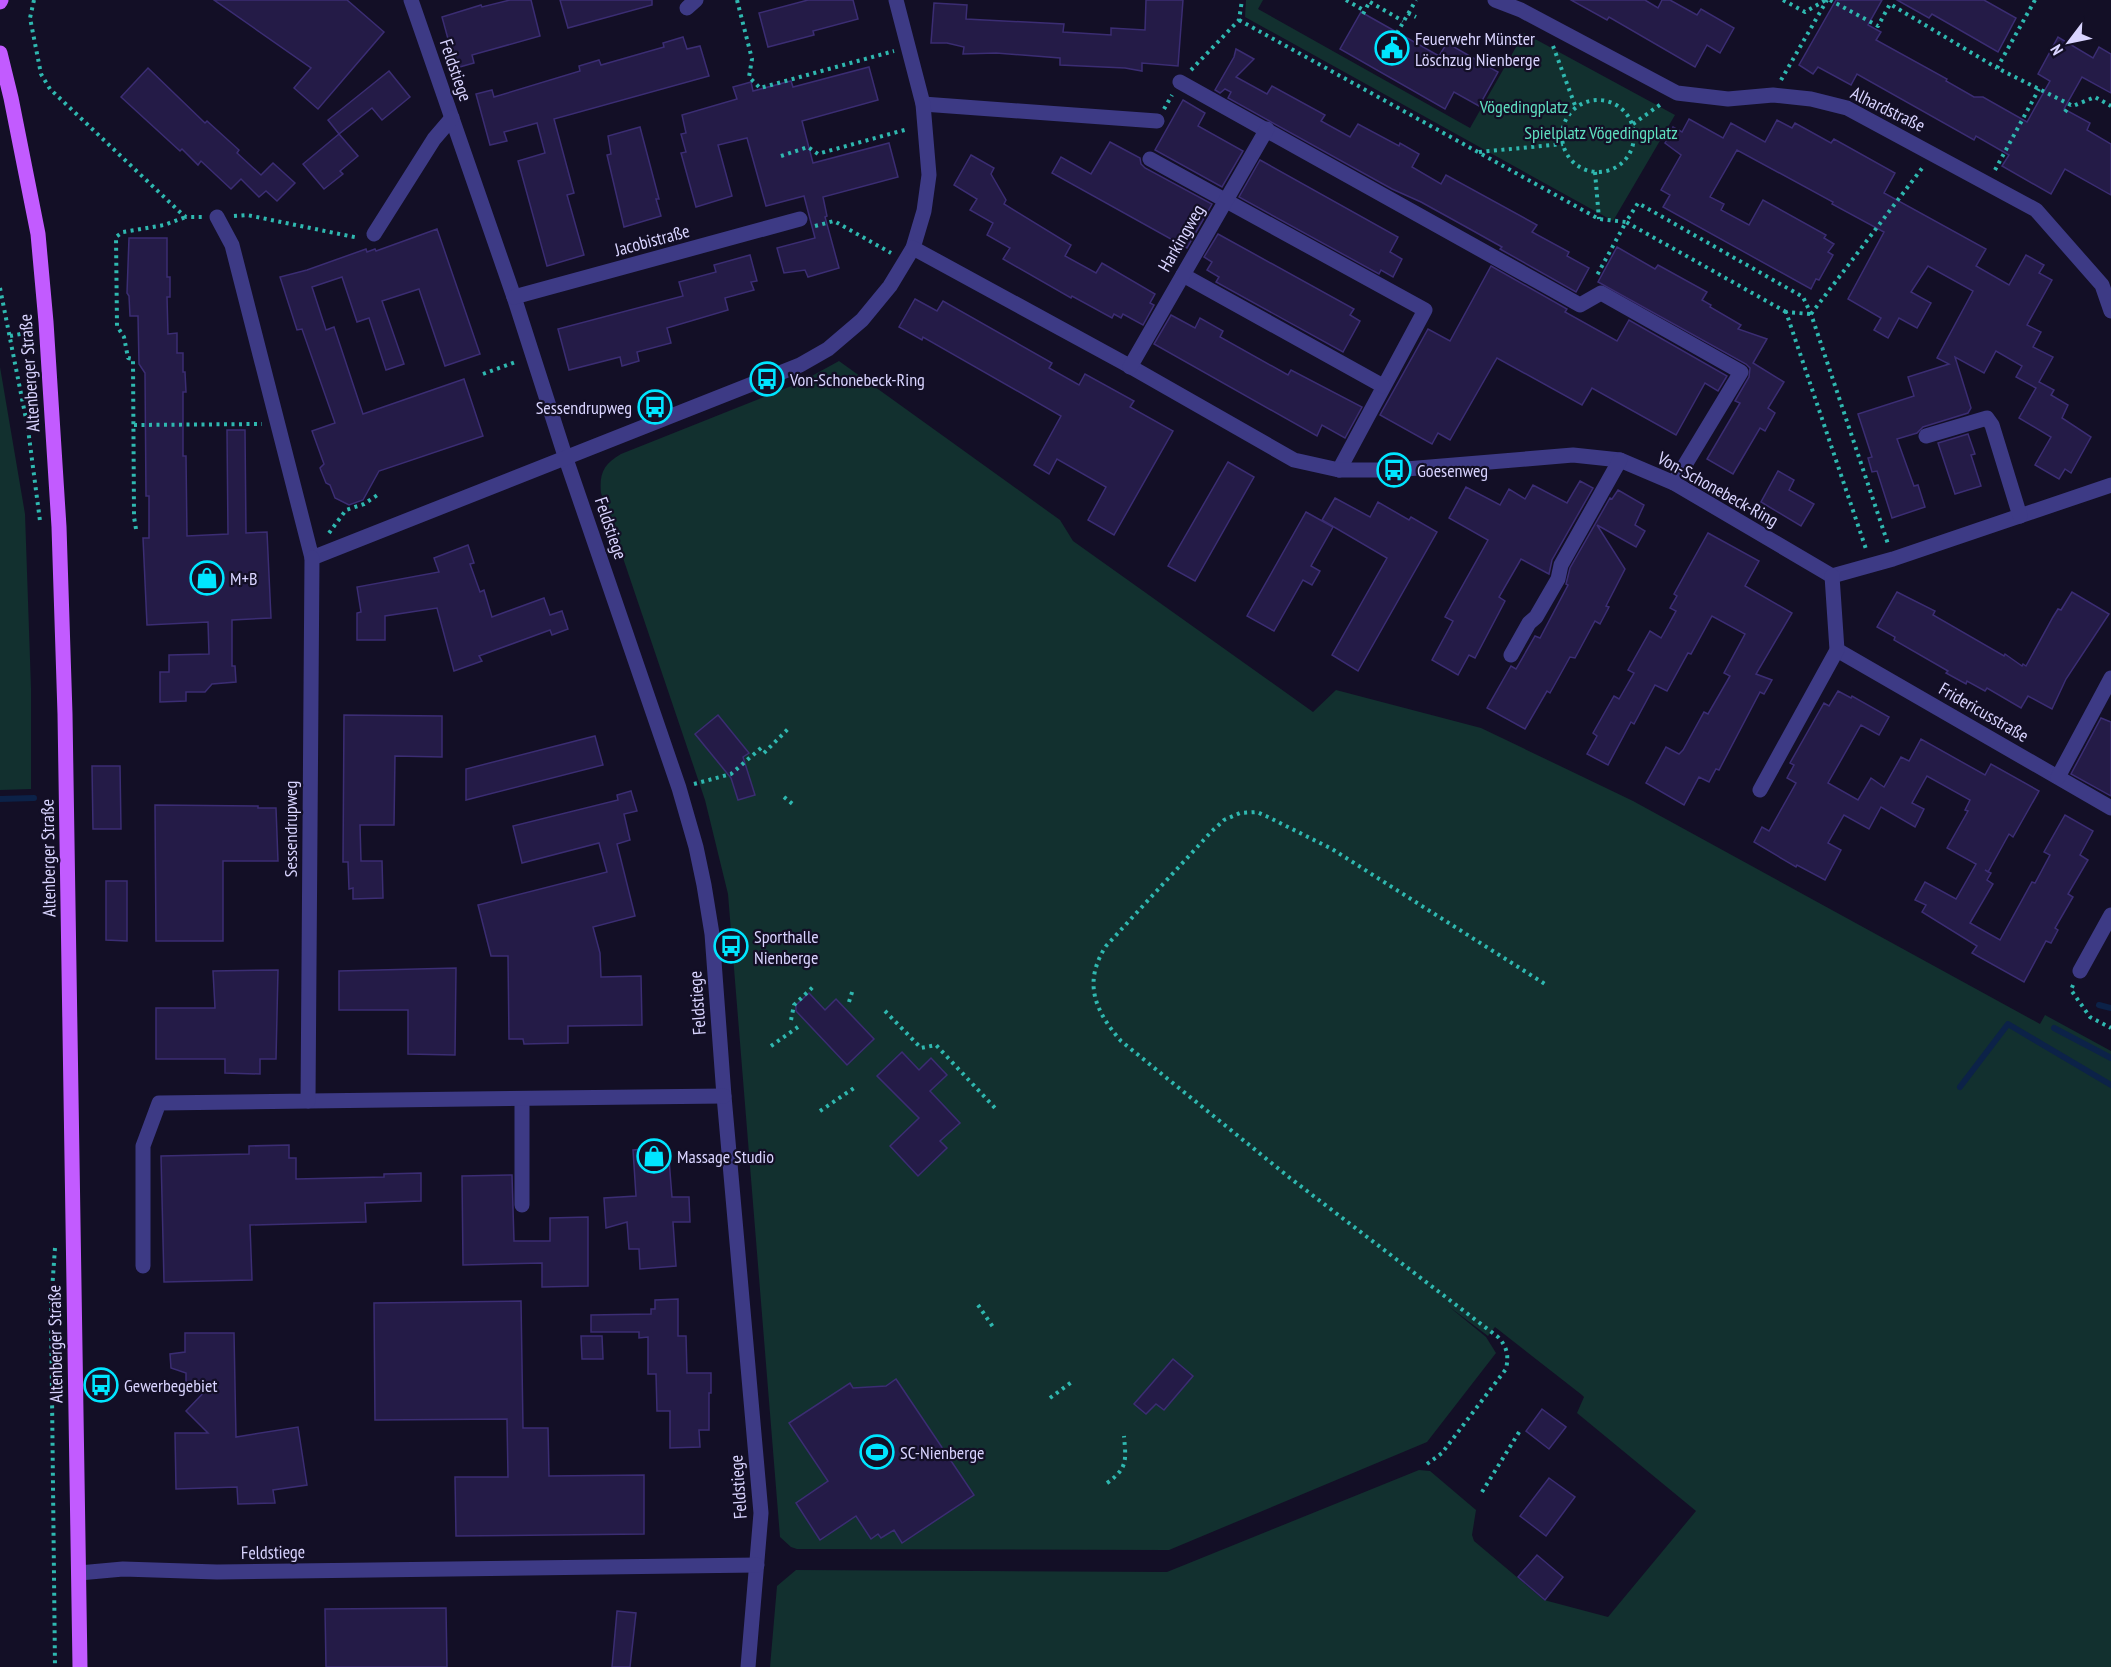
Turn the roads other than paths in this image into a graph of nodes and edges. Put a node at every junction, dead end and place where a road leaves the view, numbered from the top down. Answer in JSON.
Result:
{"nodes":[{"id":1,"x":411,"y":0,"type":"edge"},
{"id":2,"x":896,"y":0,"type":"edge"},
{"id":3,"x":1495,"y":0,"type":"edge"},
{"id":4,"x":0,"y":53,"type":"edge"},
{"id":5,"x":1180,"y":82,"type":"road end"},
{"id":6,"x":923,"y":104,"type":"junction"},
{"id":7,"x":452,"y":118,"type":"junction"},
{"id":8,"x":1157,"y":121,"type":"road end"},
{"id":9,"x":1267,"y":129,"type":"junction"},
{"id":10,"x":1150,"y":159,"type":"dead end"},
{"id":11,"x":1226,"y":199,"type":"junction"},
{"id":12,"x":217,"y":217,"type":"road end"},
{"id":13,"x":800,"y":219,"type":"road end"},
{"id":14,"x":374,"y":234,"type":"road end"},
{"id":15,"x":909,"y":255,"type":"junction"},
{"id":16,"x":1183,"y":275,"type":"junction"},
{"id":17,"x":514,"y":297,"type":"junction"},
{"id":18,"x":2111,"y":310,"type":"edge"},
{"id":19,"x":1130,"y":367,"type":"junction"},
{"id":20,"x":1383,"y":386,"type":"junction"},
{"id":21,"x":1926,"y":436,"type":"dead end"},
{"id":22,"x":566,"y":459,"type":"junction"},
{"id":23,"x":1620,"y":460,"type":"junction"},
{"id":24,"x":1339,"y":470,"type":"junction"},
{"id":25,"x":1674,"y":483,"type":"junction"},
{"id":26,"x":2111,"y":485,"type":"edge"},
{"id":27,"x":2019,"y":516,"type":"junction"},
{"id":28,"x":312,"y":558,"type":"junction"},
{"id":29,"x":1832,"y":576,"type":"junction"},
{"id":30,"x":1837,"y":650,"type":"junction"},
{"id":31,"x":1511,"y":655,"type":"dead end"},
{"id":32,"x":2111,"y":678,"type":"edge"},
{"id":33,"x":2058,"y":777,"type":"junction"},
{"id":34,"x":1760,"y":790,"type":"dead end"},
{"id":35,"x":2111,"y":808,"type":"edge"},
{"id":36,"x":2111,"y":915,"type":"edge"},
{"id":37,"x":2080,"y":971,"type":"road end"},
{"id":38,"x":724,"y":1096,"type":"junction"},
{"id":39,"x":522,"y":1099,"type":"junction"},
{"id":40,"x":308,"y":1101,"type":"junction"},
{"id":41,"x":522,"y":1205,"type":"dead end"},
{"id":42,"x":143,"y":1266,"type":"dead end"},
{"id":43,"x":757,"y":1566,"type":"junction"},
{"id":44,"x":79,"y":1573,"type":"junction"},
{"id":45,"x":80,"y":1667,"type":"edge"},
{"id":46,"x":748,"y":1667,"type":"edge"}],
"edges":[{"from":1,"to":7,"type":"street","name":"Feldstiege"},
{"from":2,"to":6,"type":"street"},
{"from":3,"to":18,"type":"street","name":"Alhardstraße"},
{"from":4,"to":44,"type":"main road","name":"Altenberger Straße"},
{"from":5,"to":9,"type":"street"},
{"from":6,"to":8,"type":"street"},
{"from":6,"to":15,"type":"street"},
{"from":7,"to":14,"type":"street"},
{"from":7,"to":17,"type":"street","name":"Feldstiege"},
{"from":9,"to":11,"type":"street","name":"Harkingweg"},
{"from":9,"to":25,"type":"street"},
{"from":10,"to":11,"type":"street"},
{"from":11,"to":16,"type":"street","name":"Harkingweg"},
{"from":11,"to":20,"type":"street"},
{"from":12,"to":28,"type":"street","name":"Sessendrupweg"},
{"from":13,"to":17,"type":"street","name":"Jacobistraße"},
{"from":15,"to":19,"type":"street","name":"Von-Schonebeck-Ring"},
{"from":15,"to":22,"type":"street"},
{"from":16,"to":19,"type":"street","name":"Harkingweg"},
{"from":16,"to":20,"type":"street"},
{"from":17,"to":22,"type":"street","name":"Feldstiege"},
{"from":19,"to":24,"type":"street","name":"Von-Schonebeck-Ring"},
{"from":20,"to":24,"type":"street"},
{"from":21,"to":27,"type":"street"},
{"from":22,"to":28,"type":"street"},
{"from":22,"to":38,"type":"street","name":"Feldstiege"},
{"from":23,"to":24,"type":"street","name":"Von-Schonebeck-Ring"},
{"from":23,"to":25,"type":"street","name":"Von-Schonebeck-Ring"},
{"from":23,"to":31,"type":"street"},
{"from":25,"to":29,"type":"street","name":"Von-Schonebeck-Ring"},
{"from":26,"to":27,"type":"street"},
{"from":27,"to":29,"type":"street"},
{"from":28,"to":40,"type":"street","name":"Sessendrupweg"},
{"from":29,"to":30,"type":"street"},
{"from":30,"to":33,"type":"street","name":"Fridericusstraße"},
{"from":30,"to":34,"type":"street"},
{"from":32,"to":33,"type":"street"},
{"from":33,"to":35,"type":"street","name":"Fridericusstraße"},
{"from":36,"to":37,"type":"street"},
{"from":38,"to":39,"type":"street"},
{"from":38,"to":43,"type":"street","name":"Feldstiege"},
{"from":39,"to":40,"type":"street"},
{"from":39,"to":41,"type":"street"},
{"from":40,"to":42,"type":"street"},
{"from":43,"to":44,"type":"street","name":"Feldstiege"},
{"from":43,"to":46,"type":"street","name":"Feldstiege"},
{"from":44,"to":45,"type":"main road","name":"Altenberger Straße"}]}
